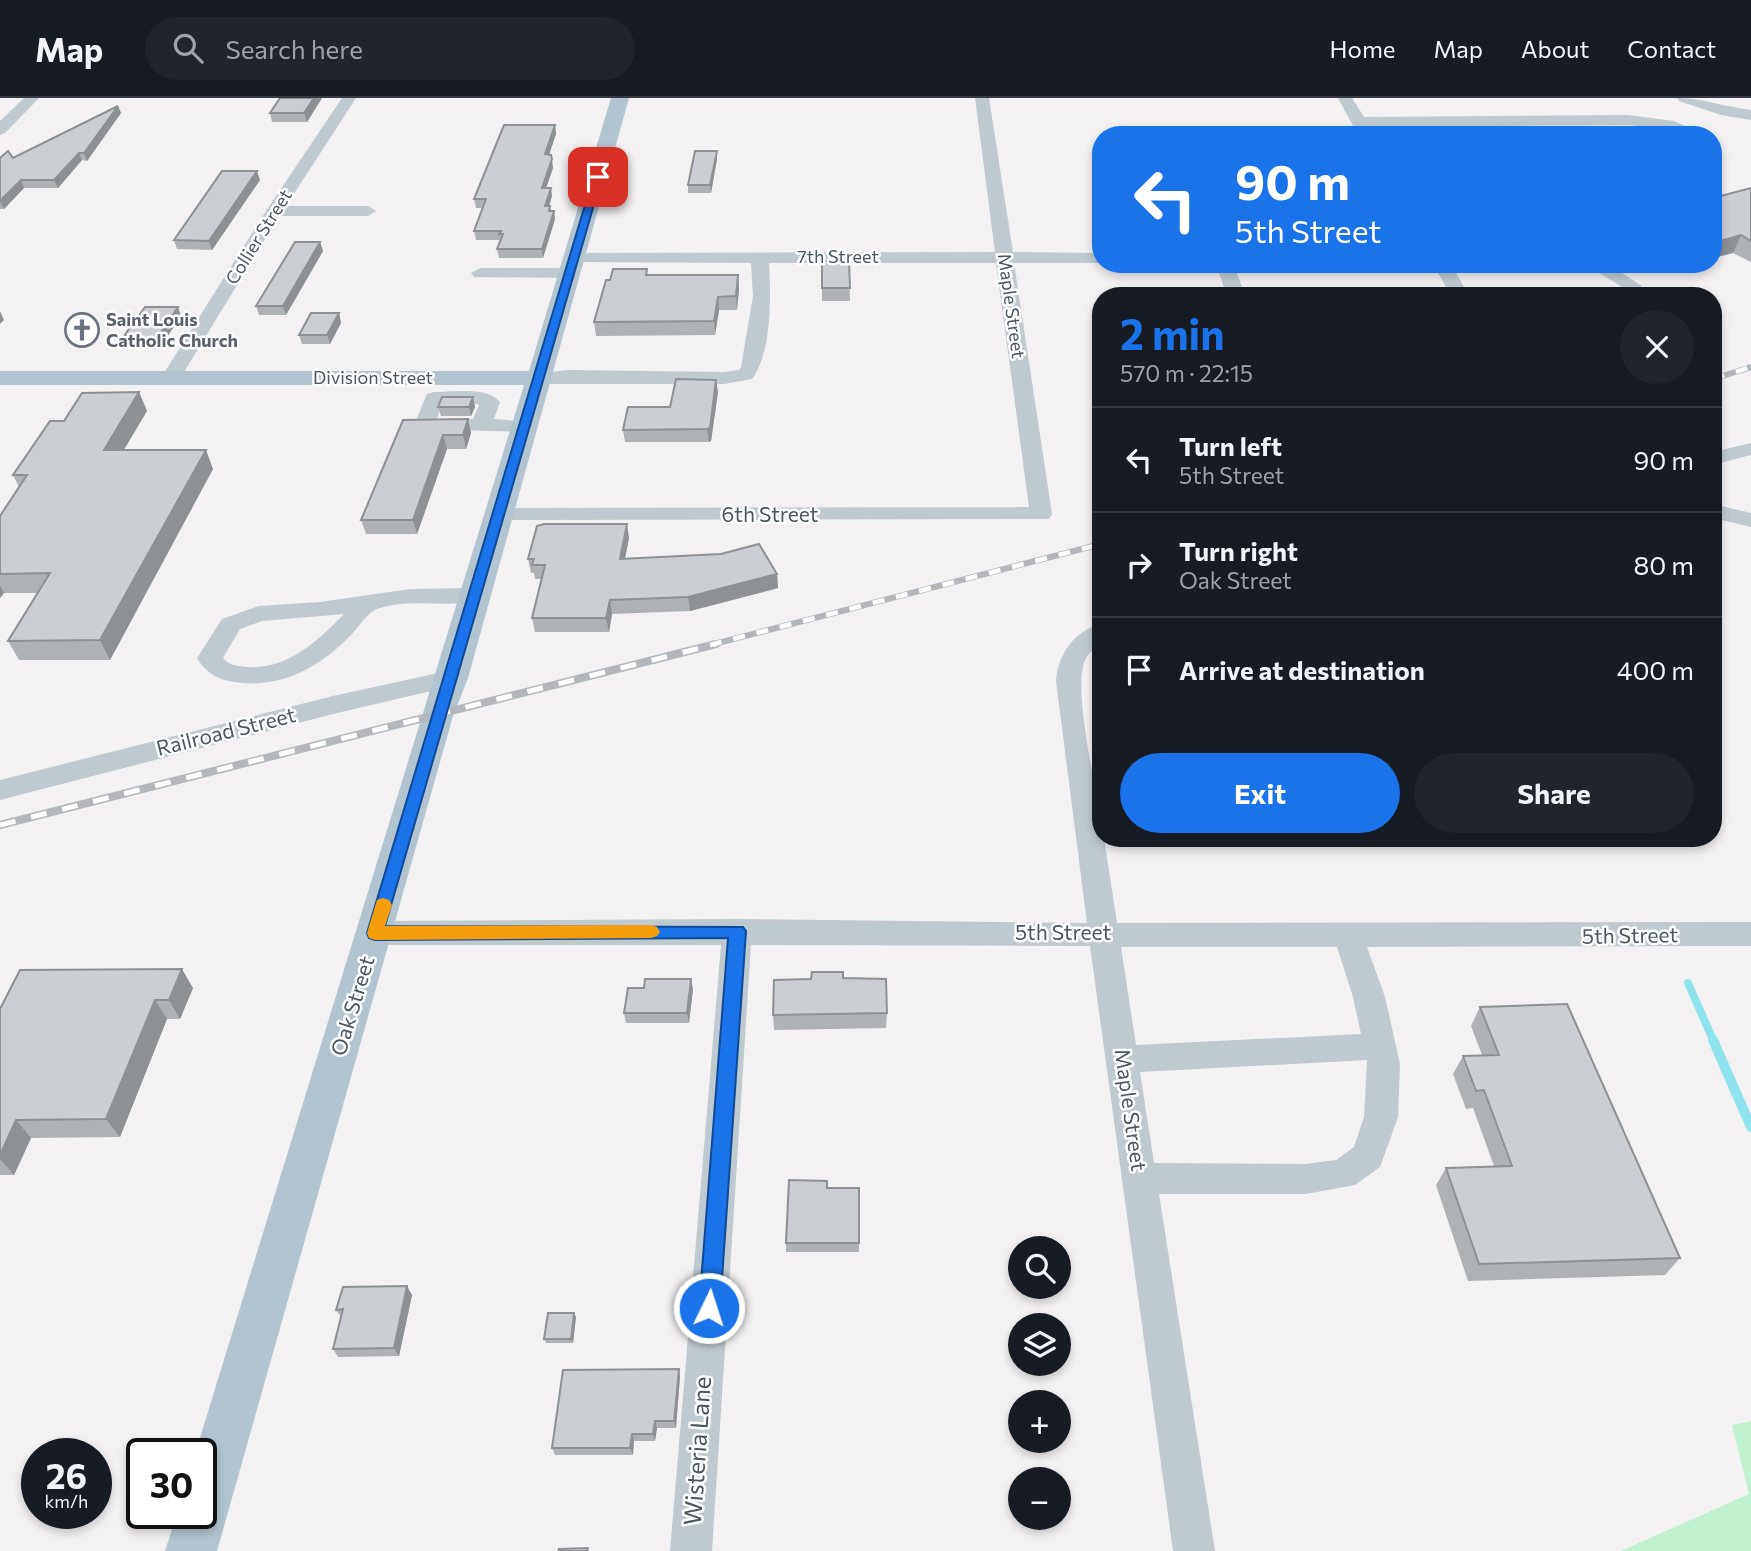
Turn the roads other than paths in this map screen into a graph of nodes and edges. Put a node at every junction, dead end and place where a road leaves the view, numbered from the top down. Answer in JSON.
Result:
{"nodes":[{"id":1,"x":32,"y":98,"type":"edge"},
{"id":2,"x":349,"y":98,"type":"edge"},
{"id":3,"x":620,"y":98,"type":"edge"},
{"id":4,"x":982,"y":98,"type":"edge"},
{"id":5,"x":1345,"y":98,"type":"edge"},
{"id":6,"x":1684,"y":98,"type":"edge"},
{"id":7,"x":1743,"y":98,"type":"edge"},
{"id":8,"x":1751,"y":100,"type":"edge"},
{"id":9,"x":1751,"y":115,"type":"edge"},
{"id":10,"x":1362,"y":126,"type":"edge"},
{"id":11,"x":1429,"y":126,"type":"edge"},
{"id":12,"x":1674,"y":126,"type":"edge"},
{"id":13,"x":0,"y":130,"type":"edge"},
{"id":14,"x":274,"y":211,"type":"junction"},
{"id":15,"x":368,"y":211,"type":"dead end"},
{"id":16,"x":760,"y":257,"type":"junction"},
{"id":17,"x":1004,"y":258,"type":"junction"},
{"id":18,"x":1092,"y":258,"type":"edge"},
{"id":19,"x":573,"y":265,"type":"junction"},
{"id":20,"x":480,"y":273,"type":"dead end"},
{"id":21,"x":1610,"y":273,"type":"edge"},
{"id":22,"x":1633,"y":286,"type":"dead end"},
{"id":23,"x":0,"y":378,"type":"edge"},
{"id":24,"x":171,"y":378,"type":"junction"},
{"id":25,"x":538,"y":378,"type":"junction"},
{"id":26,"x":457,"y":404,"type":"junction"},
{"id":27,"x":481,"y":425,"type":"junction"},
{"id":28,"x":524,"y":426,"type":"junction"},
{"id":29,"x":1751,"y":449,"type":"edge"},
{"id":30,"x":1722,"y":457,"type":"edge"},
{"id":31,"x":1722,"y":513,"type":"edge"},
{"id":32,"x":1041,"y":514,"type":"joint"},
{"id":33,"x":499,"y":516,"type":"junction"},
{"id":34,"x":1751,"y":520,"type":"edge"},
{"id":35,"x":476,"y":594,"type":"junction"},
{"id":36,"x":366,"y":604,"type":"junction"},
{"id":37,"x":1092,"y":638,"type":"edge"},
{"id":38,"x":452,"y":678,"type":"junction"},
{"id":39,"x":0,"y":790,"type":"edge"},
{"id":40,"x":737,"y":931,"type":"junction"},
{"id":41,"x":375,"y":933,"type":"junction"},
{"id":42,"x":1104,"y":933,"type":"junction"},
{"id":43,"x":1751,"y":935,"type":"edge"},
{"id":44,"x":1348,"y":936,"type":"junction"},
{"id":45,"x":1380,"y":1046,"type":"junction"},
{"id":46,"x":1123,"y":1059,"type":"junction"},
{"id":47,"x":1140,"y":1178,"type":"junction"},
{"id":48,"x":191,"y":1551,"type":"edge"},
{"id":49,"x":691,"y":1551,"type":"edge"},
{"id":50,"x":1194,"y":1551,"type":"edge"}],
"edges":[{"from":1,"to":13,"type":"street"},
{"from":2,"to":14,"type":"street","name":"Collier Street"},
{"from":3,"to":19,"type":"main road","name":"Oak Street"},
{"from":4,"to":17,"type":"street","name":"Maple Street"},
{"from":5,"to":10,"type":"street"},
{"from":6,"to":9,"type":"street"},
{"from":7,"to":8,"type":"street"},
{"from":11,"to":12,"type":"street"},
{"from":14,"to":15,"type":"street"},
{"from":14,"to":24,"type":"street","name":"Collier Street"},
{"from":16,"to":17,"type":"street","name":"7th Street"},
{"from":16,"to":19,"type":"street","name":"7th Street"},
{"from":16,"to":25,"type":"street","name":"Division Street"},
{"from":17,"to":18,"type":"street","name":"7th Street"},
{"from":17,"to":32,"type":"street","name":"Maple Street"},
{"from":19,"to":20,"type":"street","name":"7th Street"},
{"from":19,"to":25,"type":"main road","name":"Oak Street"},
{"from":21,"to":22,"type":"street"},
{"from":23,"to":24,"type":"main road","name":"Division Street"},
{"from":24,"to":26,"type":"main road","name":"Division Street"},
{"from":25,"to":26,"type":"main road","name":"Division Street"},
{"from":25,"to":28,"type":"main road","name":"Oak Street"},
{"from":26,"to":27,"type":"street"},
{"from":26,"to":27,"type":"street"},
{"from":27,"to":28,"type":"street"},
{"from":28,"to":33,"type":"main road","name":"Oak Street"},
{"from":29,"to":30,"type":"street"},
{"from":31,"to":34,"type":"street"},
{"from":32,"to":33,"type":"street","name":"6th Street"},
{"from":33,"to":35,"type":"main road","name":"Oak Street"},
{"from":35,"to":36,"type":"street"},
{"from":35,"to":38,"type":"main road","name":"Oak Street"},
{"from":36,"to":36,"type":"street"},
{"from":37,"to":42,"type":"street","name":"Maple Street"},
{"from":38,"to":39,"type":"street","name":"Railroad Street"},
{"from":38,"to":41,"type":"main road","name":"Oak Street"},
{"from":40,"to":41,"type":"street","name":"5th Street"},
{"from":40,"to":42,"type":"street","name":"5th Street"},
{"from":40,"to":49,"type":"street","name":"Wisteria Lane"},
{"from":41,"to":48,"type":"main road","name":"Oak Street"},
{"from":42,"to":44,"type":"street","name":"5th Street"},
{"from":42,"to":46,"type":"street","name":"Maple Street"},
{"from":43,"to":44,"type":"street","name":"5th Street"},
{"from":44,"to":45,"type":"street"},
{"from":45,"to":46,"type":"street"},
{"from":45,"to":47,"type":"street"},
{"from":46,"to":47,"type":"street","name":"Maple Street"},
{"from":47,"to":50,"type":"street","name":"Maple Street"}]}
